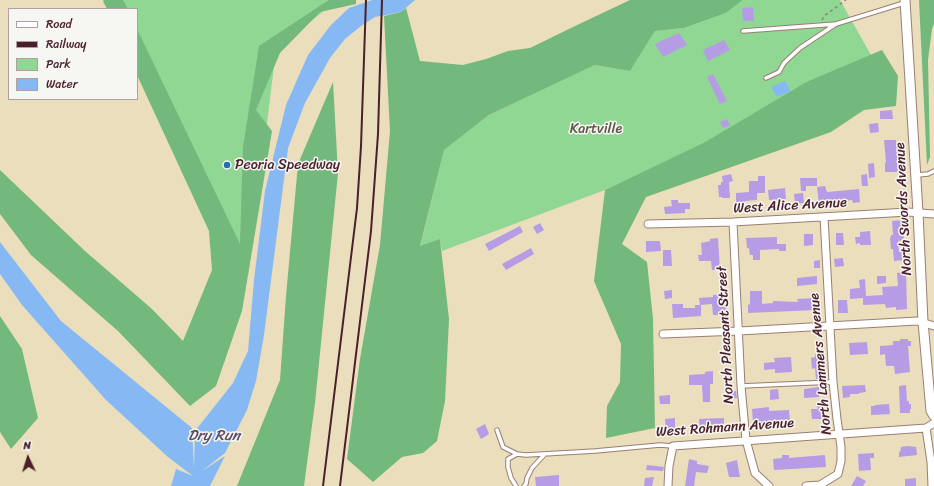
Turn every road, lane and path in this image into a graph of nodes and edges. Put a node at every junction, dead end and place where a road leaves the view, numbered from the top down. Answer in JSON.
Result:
{"nodes":[{"id":1,"x":846,"y":0,"type":"edge"},
{"id":2,"x":905,"y":1,"type":"edge"},
{"id":3,"x":820,"y":24,"type":"junction"},
{"id":4,"x":836,"y":24,"type":"junction"},
{"id":5,"x":743,"y":31,"type":"dead end"},
{"id":6,"x":766,"y":78,"type":"dead end"},
{"id":7,"x":934,"y":170,"type":"edge"},
{"id":8,"x":916,"y":176,"type":"junction"},
{"id":9,"x":918,"y":212,"type":"junction"},
{"id":10,"x":934,"y":214,"type":"edge"},
{"id":11,"x":824,"y":217,"type":"junction"},
{"id":12,"x":733,"y":222,"type":"junction"},
{"id":13,"x":648,"y":224,"type":"dead end"},
{"id":14,"x":923,"y":322,"type":"junction"},
{"id":15,"x":831,"y":325,"type":"junction"},
{"id":16,"x":934,"y":326,"type":"edge"},
{"id":17,"x":739,"y":331,"type":"junction"},
{"id":18,"x":663,"y":334,"type":"dead end"},
{"id":19,"x":833,"y":382,"type":"junction"},
{"id":20,"x":741,"y":386,"type":"junction"},
{"id":21,"x":934,"y":416,"type":"edge"},
{"id":22,"x":934,"y":423,"type":"edge"},
{"id":23,"x":926,"y":428,"type":"junction"},
{"id":24,"x":496,"y":430,"type":"dead end"},
{"id":25,"x":839,"y":433,"type":"junction"},
{"id":26,"x":746,"y":440,"type":"junction"},
{"id":27,"x":673,"y":446,"type":"junction"},
{"id":28,"x":517,"y":454,"type":"junction"},
{"id":29,"x":544,"y":455,"type":"junction"},
{"id":30,"x":516,"y":486,"type":"edge"},
{"id":31,"x":524,"y":486,"type":"edge"},
{"id":32,"x":668,"y":486,"type":"edge"},
{"id":33,"x":769,"y":486,"type":"edge"},
{"id":34,"x":806,"y":486,"type":"edge"},
{"id":35,"x":932,"y":486,"type":"edge"}],
"edges":[{"from":1,"to":3,"type":"path"},
{"from":2,"to":4,"type":"lane"},
{"from":2,"to":8,"type":"street","name":"North Swords Avenue"},
{"from":3,"to":4,"type":"lane"},
{"from":3,"to":5,"type":"lane"},
{"from":4,"to":6,"type":"lane"},
{"from":7,"to":8,"type":"lane"},
{"from":8,"to":9,"type":"street","name":"North Swords Avenue"},
{"from":9,"to":10,"type":"street","name":"West Alice Avenue"},
{"from":9,"to":11,"type":"street","name":"West Alice Avenue"},
{"from":9,"to":14,"type":"street","name":"North Swords Avenue"},
{"from":11,"to":12,"type":"street","name":"West Alice Avenue"},
{"from":11,"to":15,"type":"street","name":"North Lammers Avenue"},
{"from":12,"to":13,"type":"street","name":"West Alice Avenue"},
{"from":12,"to":17,"type":"street","name":"North Pleasant Street"},
{"from":14,"to":15,"type":"street"},
{"from":14,"to":16,"type":"street"},
{"from":14,"to":21,"type":"street","name":"North Swords Avenue"},
{"from":15,"to":17,"type":"street"},
{"from":15,"to":19,"type":"street","name":"North Lammers Avenue"},
{"from":17,"to":18,"type":"street"},
{"from":17,"to":20,"type":"street","name":"North Pleasant Street"},
{"from":19,"to":20,"type":"lane"},
{"from":19,"to":25,"type":"street","name":"North Lammers Avenue"},
{"from":20,"to":26,"type":"street","name":"North Pleasant Street"},
{"from":22,"to":23,"type":"street","name":"West Rohmann Avenue"},
{"from":23,"to":25,"type":"street","name":"West Rohmann Avenue"},
{"from":23,"to":35,"type":"street"},
{"from":24,"to":28,"type":"lane"},
{"from":25,"to":26,"type":"street","name":"West Rohmann Avenue"},
{"from":25,"to":34,"type":"street","name":"North Lammers Avenue"},
{"from":26,"to":27,"type":"street","name":"West Rohmann Avenue"},
{"from":26,"to":33,"type":"street","name":"North Pleasant Street"},
{"from":27,"to":29,"type":"lane","name":"West Rohmann Avenue"},
{"from":27,"to":32,"type":"street"},
{"from":28,"to":29,"type":"lane","name":"West Rohmann Avenue"},
{"from":28,"to":30,"type":"lane"},
{"from":29,"to":31,"type":"lane"}]}
